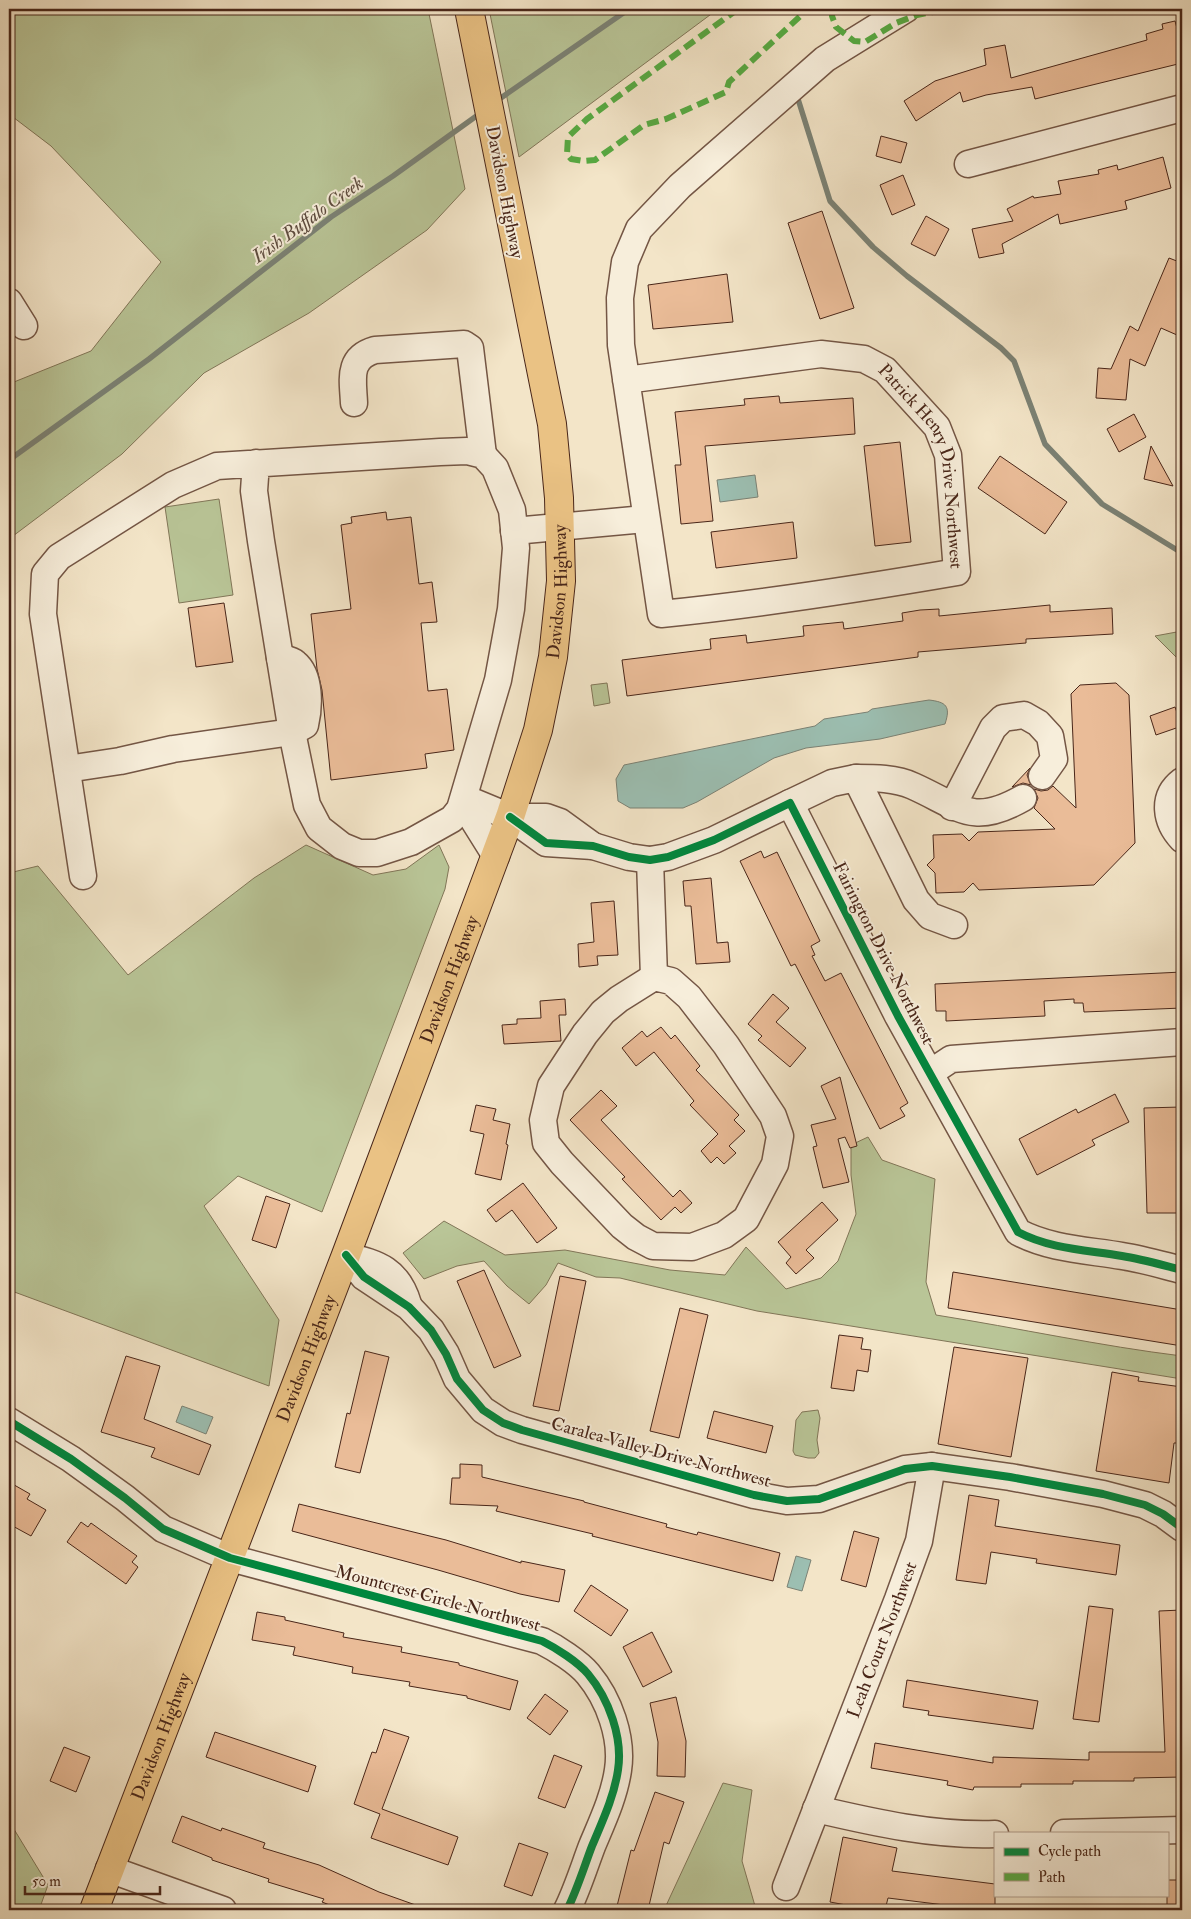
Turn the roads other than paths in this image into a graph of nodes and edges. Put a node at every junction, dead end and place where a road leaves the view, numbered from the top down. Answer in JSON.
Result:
{"nodes":[{"id":1,"x":469,"y":9,"type":"edge"},
{"id":2,"x":906,"y":9,"type":"edge"},
{"id":3,"x":1182,"y":108,"type":"edge"},
{"id":4,"x":968,"y":164,"type":"dead end"},
{"id":5,"x":9,"y":302,"type":"edge"},
{"id":6,"x":24,"y":326,"type":"dead end"},
{"id":7,"x":626,"y":380,"type":"junction"},
{"id":8,"x":354,"y":403,"type":"dead end"},
{"id":9,"x":484,"y":455,"type":"junction"},
{"id":10,"x":256,"y":463,"type":"junction"},
{"id":11,"x":645,"y":519,"type":"junction"},
{"id":12,"x":560,"y":528,"type":"junction"},
{"id":13,"x":514,"y":531,"type":"junction"},
{"id":14,"x":292,"y":732,"type":"junction"},
{"id":15,"x":66,"y":770,"type":"junction"},
{"id":16,"x":1042,"y":776,"type":"dead end"},
{"id":17,"x":856,"y":778,"type":"junction"},
{"id":18,"x":1182,"y":781,"type":"edge"},
{"id":19,"x":1023,"y":798,"type":"dead end"},
{"id":20,"x":462,"y":803,"type":"junction"},
{"id":21,"x":790,"y":803,"type":"junction"},
{"id":22,"x":952,"y":807,"type":"junction"},
{"id":23,"x":510,"y":816,"type":"junction"},
{"id":24,"x":1182,"y":839,"type":"edge"},
{"id":25,"x":496,"y":856,"type":"junction"},
{"id":26,"x":650,"y":860,"type":"junction"},
{"id":27,"x":83,"y":876,"type":"dead end"},
{"id":28,"x":954,"y":925,"type":"dead end"},
{"id":29,"x":654,"y":977,"type":"junction"},
{"id":30,"x":1182,"y":1042,"type":"edge"},
{"id":31,"x":930,"y":1073,"type":"junction"},
{"id":32,"x":346,"y":1255,"type":"junction"},
{"id":33,"x":1182,"y":1270,"type":"edge"},
{"id":34,"x":9,"y":1421,"type":"edge"},
{"id":35,"x":932,"y":1466,"type":"junction"},
{"id":36,"x":1182,"y":1528,"type":"edge"},
{"id":37,"x":230,"y":1558,"type":"junction"},
{"id":38,"x":816,"y":1809,"type":"junction"},
{"id":39,"x":1182,"y":1830,"type":"edge"},
{"id":40,"x":1103,"y":1832,"type":"edge"},
{"id":41,"x":994,"y":1834,"type":"edge"},
{"id":42,"x":109,"y":1869,"type":"junction"},
{"id":43,"x":786,"y":1888,"type":"dead end"},
{"id":44,"x":94,"y":1910,"type":"edge"},
{"id":45,"x":223,"y":1910,"type":"edge"},
{"id":46,"x":567,"y":1910,"type":"edge"}],
"edges":[{"from":1,"to":12,"type":"main road","name":"Davidson Highway"},
{"from":2,"to":7,"type":"street"},
{"from":3,"to":4,"type":"street"},
{"from":5,"to":6,"type":"street"},
{"from":7,"to":11,"type":"street","name":"Patrick Henry Drive Northwest"},
{"from":7,"to":11,"type":"street","name":"Patrick Henry Drive Northwest"},
{"from":8,"to":9,"type":"street"},
{"from":9,"to":10,"type":"street"},
{"from":9,"to":13,"type":"street"},
{"from":10,"to":14,"type":"street"},
{"from":10,"to":15,"type":"street"},
{"from":11,"to":12,"type":"street"},
{"from":12,"to":13,"type":"street"},
{"from":12,"to":23,"type":"main road","name":"Davidson Highway"},
{"from":13,"to":20,"type":"street"},
{"from":14,"to":15,"type":"street"},
{"from":14,"to":20,"type":"street"},
{"from":15,"to":27,"type":"street"},
{"from":16,"to":22,"type":"street"},
{"from":17,"to":21,"type":"street"},
{"from":17,"to":22,"type":"street"},
{"from":17,"to":28,"type":"street"},
{"from":18,"to":24,"type":"street"},
{"from":19,"to":22,"type":"street"},
{"from":20,"to":23,"type":"street"},
{"from":20,"to":25,"type":"street"},
{"from":21,"to":26,"type":"street"},
{"from":21,"to":31,"type":"street","name":"Fairington Drive Northwest"},
{"from":23,"to":25,"type":"main road","name":"Davidson Highway"},
{"from":23,"to":26,"type":"street"},
{"from":25,"to":32,"type":"main road","name":"Davidson Highway"},
{"from":26,"to":29,"type":"street"},
{"from":29,"to":29,"type":"street"},
{"from":30,"to":31,"type":"street","name":"Fairington Drive Northwest"},
{"from":31,"to":33,"type":"street","name":"Fairington Drive Northwest"},
{"from":32,"to":35,"type":"street","name":"Caralea Valley Drive Northwest"},
{"from":32,"to":37,"type":"main road","name":"Davidson Highway"},
{"from":34,"to":37,"type":"street","name":"Mountcrest Circle Northwest"},
{"from":35,"to":36,"type":"street","name":"Caralea Valley Drive Northwest"},
{"from":35,"to":38,"type":"street","name":"Leah Court Northwest"},
{"from":37,"to":42,"type":"main road","name":"Davidson Highway"},
{"from":37,"to":46,"type":"street","name":"Mountcrest Circle Northwest"},
{"from":38,"to":41,"type":"street"},
{"from":38,"to":43,"type":"street","name":"Leah Court Northwest"},
{"from":39,"to":40,"type":"street"},
{"from":42,"to":44,"type":"main road","name":"Davidson Highway"},
{"from":42,"to":45,"type":"street"}]}
